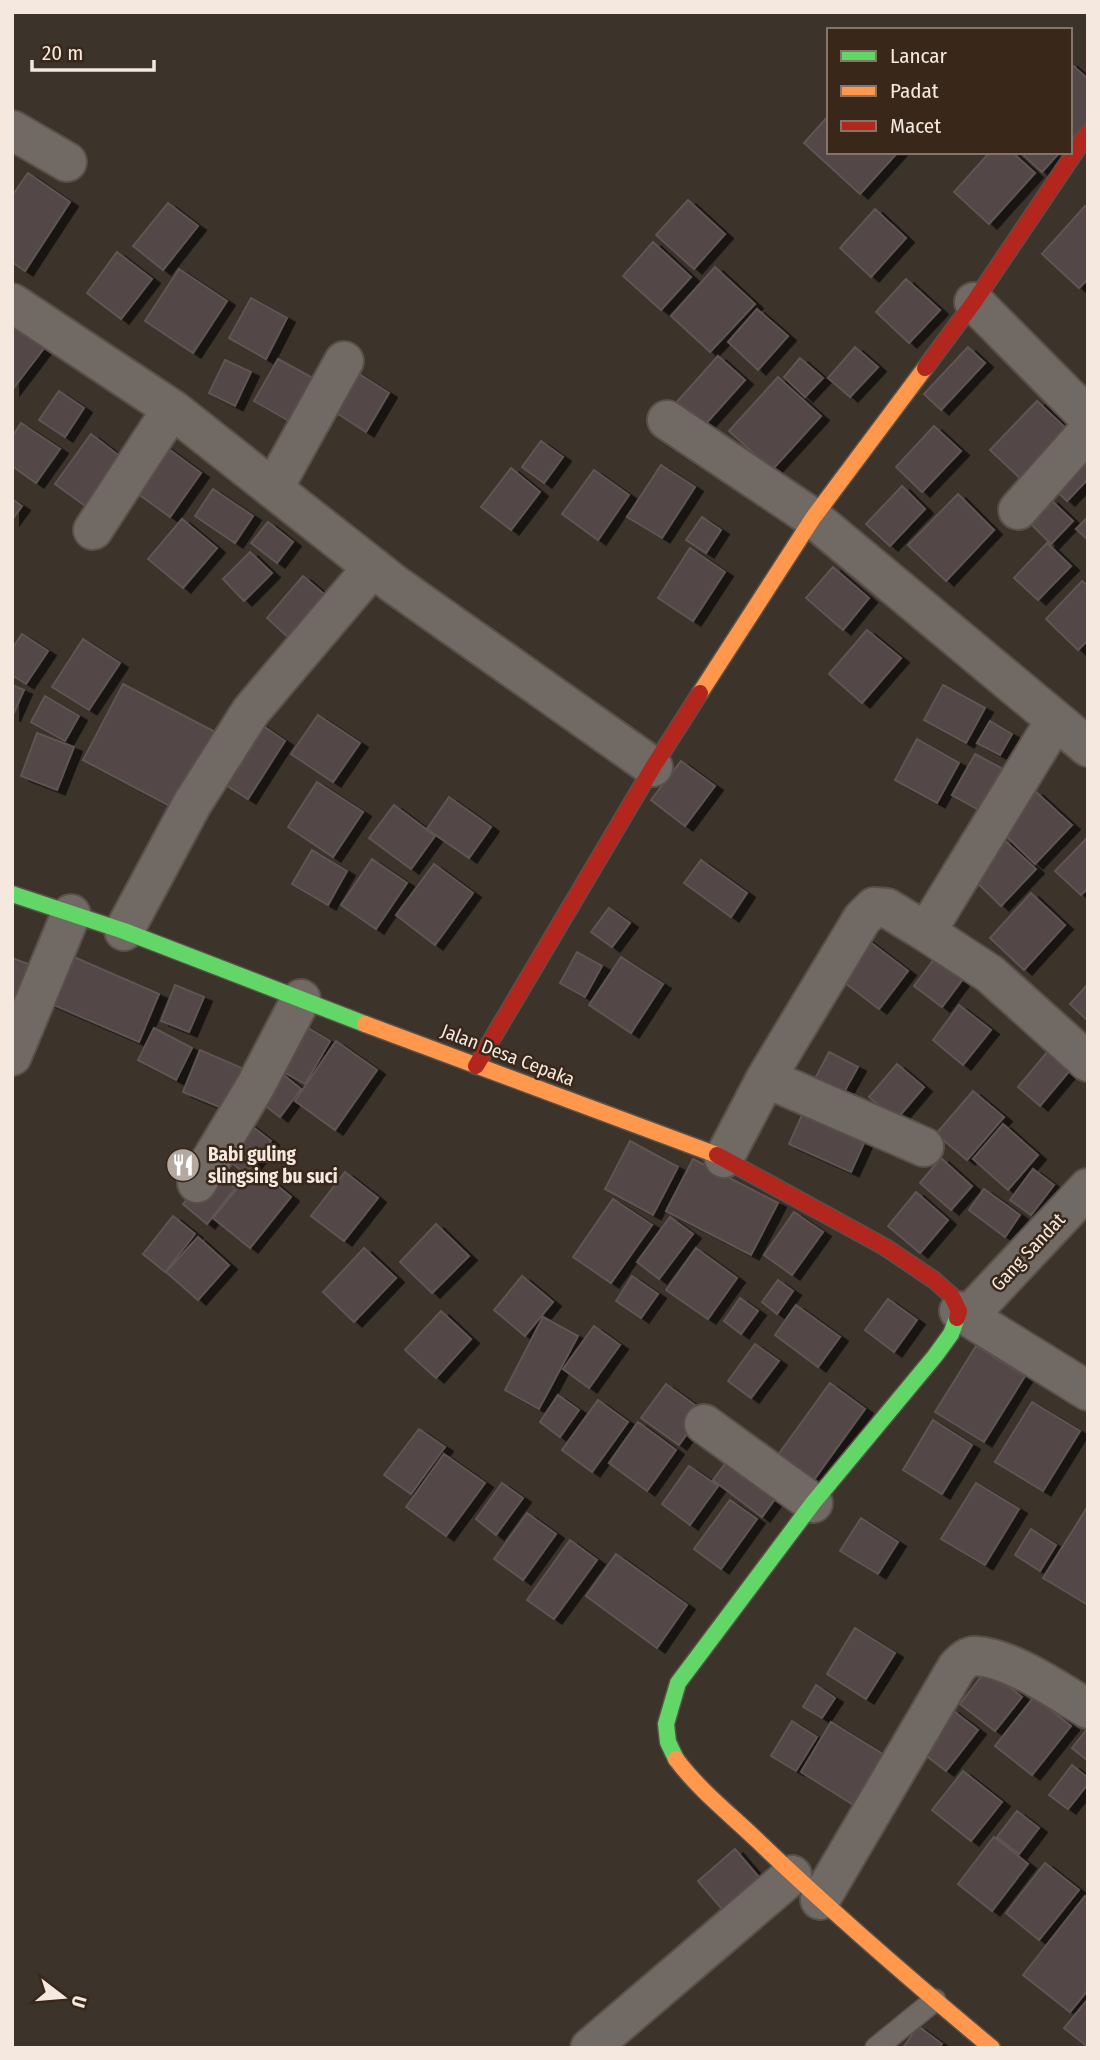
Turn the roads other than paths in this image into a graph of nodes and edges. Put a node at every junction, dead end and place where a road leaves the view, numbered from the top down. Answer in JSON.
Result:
{"nodes":[{"id":1,"x":12,"y":130,"type":"edge"},
{"id":2,"x":1088,"y":133,"type":"edge"},
{"id":3,"x":67,"y":162,"type":"dead end"},
{"id":4,"x":974,"y":302,"type":"junction"},
{"id":5,"x":12,"y":303,"type":"edge"},
{"id":6,"x":344,"y":361,"type":"dead end"},
{"id":7,"x":172,"y":409,"type":"junction"},
{"id":8,"x":1088,"y":417,"type":"edge"},
{"id":9,"x":667,"y":420,"type":"dead end"},
{"id":10,"x":1088,"y":431,"type":"edge"},
{"id":11,"x":273,"y":489,"type":"junction"},
{"id":12,"x":1018,"y":510,"type":"dead end"},
{"id":13,"x":813,"y":518,"type":"junction"},
{"id":14,"x":93,"y":530,"type":"dead end"},
{"id":15,"x":373,"y":567,"type":"junction"},
{"id":16,"x":1055,"y":721,"type":"junction"},
{"id":17,"x":1088,"y":747,"type":"edge"},
{"id":18,"x":653,"y":767,"type":"junction"},
{"id":19,"x":12,"y":894,"type":"edge"},
{"id":20,"x":71,"y":914,"type":"junction"},
{"id":21,"x":124,"y":931,"type":"junction"},
{"id":22,"x":926,"y":932,"type":"junction"},
{"id":23,"x":301,"y":999,"type":"junction"},
{"id":24,"x":12,"y":1056,"type":"edge"},
{"id":25,"x":1088,"y":1062,"type":"edge"},
{"id":26,"x":476,"y":1066,"type":"junction"},
{"id":27,"x":766,"y":1078,"type":"junction"},
{"id":28,"x":924,"y":1147,"type":"dead end"},
{"id":29,"x":724,"y":1158,"type":"junction"},
{"id":30,"x":197,"y":1183,"type":"dead end"},
{"id":31,"x":1088,"y":1188,"type":"edge"},
{"id":32,"x":964,"y":1313,"type":"junction"},
{"id":33,"x":1088,"y":1391,"type":"edge"},
{"id":34,"x":704,"y":1424,"type":"dead end"},
{"id":35,"x":813,"y":1503,"type":"junction"},
{"id":36,"x":1088,"y":1709,"type":"edge"},
{"id":37,"x":792,"y":1875,"type":"junction"},
{"id":38,"x":820,"y":1900,"type":"junction"},
{"id":39,"x":935,"y":2000,"type":"junction"},
{"id":40,"x":590,"y":2048,"type":"edge"},
{"id":41,"x":876,"y":2048,"type":"edge"},
{"id":42,"x":992,"y":2048,"type":"edge"}],
"edges":[{"from":1,"to":3,"type":"street"},
{"from":2,"to":4,"type":"street"},
{"from":4,"to":8,"type":"street"},
{"from":4,"to":13,"type":"street"},
{"from":5,"to":7,"type":"street"},
{"from":6,"to":11,"type":"street"},
{"from":7,"to":11,"type":"street"},
{"from":7,"to":14,"type":"street"},
{"from":9,"to":13,"type":"street"},
{"from":10,"to":12,"type":"street"},
{"from":11,"to":15,"type":"street"},
{"from":13,"to":16,"type":"street"},
{"from":13,"to":18,"type":"street"},
{"from":15,"to":18,"type":"street"},
{"from":15,"to":21,"type":"street"},
{"from":16,"to":17,"type":"street"},
{"from":16,"to":22,"type":"street"},
{"from":18,"to":26,"type":"street"},
{"from":19,"to":20,"type":"street","name":"Jalan Desa Cepaka"},
{"from":20,"to":21,"type":"street","name":"Jalan Desa Cepaka"},
{"from":20,"to":24,"type":"street"},
{"from":21,"to":23,"type":"street","name":"Jalan Desa Cepaka"},
{"from":22,"to":25,"type":"street"},
{"from":22,"to":27,"type":"street"},
{"from":23,"to":26,"type":"street","name":"Jalan Desa Cepaka"},
{"from":23,"to":30,"type":"street"},
{"from":26,"to":29,"type":"street","name":"Jalan Desa Cepaka"},
{"from":27,"to":28,"type":"street"},
{"from":27,"to":29,"type":"street"},
{"from":29,"to":32,"type":"street","name":"Jalan Desa Cepaka"},
{"from":31,"to":32,"type":"street","name":"Gang Sandat"},
{"from":32,"to":33,"type":"street"},
{"from":32,"to":35,"type":"street"},
{"from":34,"to":35,"type":"street"},
{"from":35,"to":37,"type":"street"},
{"from":36,"to":38,"type":"street"},
{"from":37,"to":38,"type":"street"},
{"from":37,"to":40,"type":"street"},
{"from":38,"to":39,"type":"street"},
{"from":39,"to":41,"type":"lane"},
{"from":39,"to":42,"type":"street"}]}
